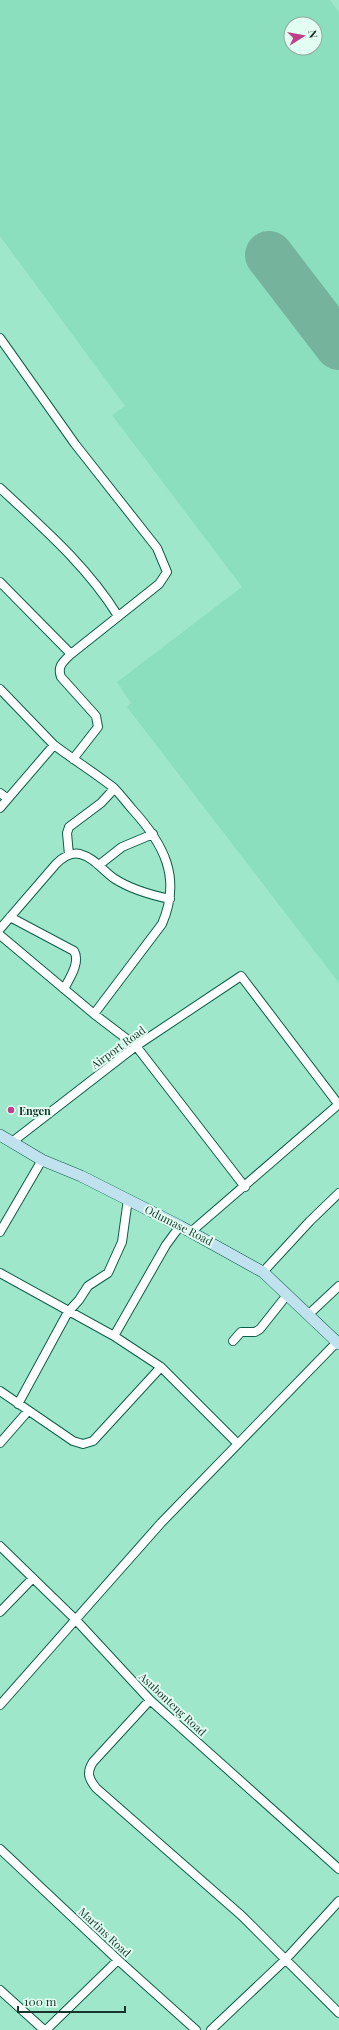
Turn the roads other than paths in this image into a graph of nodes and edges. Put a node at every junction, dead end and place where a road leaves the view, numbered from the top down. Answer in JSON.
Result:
{"nodes":[{"id":1,"x":0,"y":338,"type":"edge"},
{"id":2,"x":0,"y":488,"type":"edge"},
{"id":3,"x":0,"y":582,"type":"edge"},
{"id":4,"x":118,"y":616,"type":"junction"},
{"id":5,"x":70,"y":654,"type":"junction"},
{"id":6,"x":0,"y":689,"type":"edge"},
{"id":7,"x":54,"y":745,"type":"junction"},
{"id":8,"x":73,"y":759,"type":"junction"},
{"id":9,"x":114,"y":789,"type":"junction"},
{"id":10,"x":3,"y":795,"type":"edge"},
{"id":11,"x":0,"y":808,"type":"edge"},
{"id":12,"x":153,"y":834,"type":"junction"},
{"id":13,"x":70,"y":855,"type":"junction"},
{"id":14,"x":98,"y":865,"type":"junction"},
{"id":15,"x":170,"y":899,"type":"junction"},
{"id":16,"x":10,"y":917,"type":"junction"},
{"id":17,"x":0,"y":929,"type":"edge"},
{"id":18,"x":0,"y":935,"type":"edge"},
{"id":19,"x":64,"y":989,"type":"junction"},
{"id":20,"x":94,"y":1014,"type":"junction"},
{"id":21,"x":136,"y":1046,"type":"junction"},
{"id":22,"x":339,"y":1105,"type":"edge"},
{"id":23,"x":0,"y":1134,"type":"edge"},
{"id":24,"x":12,"y":1142,"type":"junction"},
{"id":25,"x":42,"y":1160,"type":"junction"},
{"id":26,"x":245,"y":1187,"type":"junction"},
{"id":27,"x":339,"y":1193,"type":"edge"},
{"id":28,"x":128,"y":1199,"type":"junction"},
{"id":29,"x":180,"y":1226,"type":"junction"},
{"id":30,"x":192,"y":1231,"type":"junction"},
{"id":31,"x":0,"y":1232,"type":"edge"},
{"id":32,"x":263,"y":1272,"type":"junction"},
{"id":33,"x":0,"y":1273,"type":"edge"},
{"id":34,"x":339,"y":1286,"type":"edge"},
{"id":35,"x":287,"y":1295,"type":"junction"},
{"id":36,"x":68,"y":1312,"type":"junction"},
{"id":37,"x":308,"y":1315,"type":"junction"},
{"id":38,"x":114,"y":1336,"type":"junction"},
{"id":39,"x":233,"y":1341,"type":"dead end"},
{"id":40,"x":338,"y":1343,"type":"edge"},
{"id":41,"x":161,"y":1367,"type":"junction"},
{"id":42,"x":0,"y":1391,"type":"edge"},
{"id":43,"x":18,"y":1404,"type":"junction"},
{"id":44,"x":28,"y":1411,"type":"junction"},
{"id":45,"x":0,"y":1443,"type":"edge"},
{"id":46,"x":238,"y":1444,"type":"junction"},
{"id":47,"x":0,"y":1546,"type":"edge"},
{"id":48,"x":33,"y":1578,"type":"junction"},
{"id":49,"x":0,"y":1612,"type":"edge"},
{"id":50,"x":75,"y":1619,"type":"junction"},
{"id":51,"x":150,"y":1700,"type":"junction"},
{"id":52,"x":0,"y":1705,"type":"edge"},
{"id":53,"x":0,"y":1849,"type":"edge"},
{"id":54,"x":339,"y":1869,"type":"edge"},
{"id":55,"x":339,"y":1901,"type":"edge"},
{"id":56,"x":118,"y":1960,"type":"junction"},
{"id":57,"x":285,"y":1960,"type":"junction"},
{"id":58,"x":0,"y":1990,"type":"edge"},
{"id":59,"x":339,"y":2013,"type":"edge"},
{"id":60,"x":45,"y":2030,"type":"edge"},
{"id":61,"x":196,"y":2030,"type":"edge"},
{"id":62,"x":211,"y":2030,"type":"edge"}],
"edges":[{"from":1,"to":4,"type":"street"},
{"from":2,"to":4,"type":"street"},
{"from":3,"to":5,"type":"street"},
{"from":4,"to":5,"type":"street"},
{"from":5,"to":8,"type":"street"},
{"from":6,"to":7,"type":"street"},
{"from":7,"to":8,"type":"street"},
{"from":7,"to":10,"type":"street"},
{"from":8,"to":9,"type":"street"},
{"from":9,"to":12,"type":"street"},
{"from":9,"to":13,"type":"street"},
{"from":10,"to":11,"type":"street"},
{"from":12,"to":14,"type":"street"},
{"from":12,"to":15,"type":"street"},
{"from":13,"to":14,"type":"street"},
{"from":13,"to":16,"type":"street"},
{"from":14,"to":15,"type":"street"},
{"from":15,"to":20,"type":"street"},
{"from":16,"to":17,"type":"street"},
{"from":16,"to":19,"type":"street"},
{"from":18,"to":19,"type":"street"},
{"from":19,"to":20,"type":"street"},
{"from":20,"to":21,"type":"street"},
{"from":21,"to":22,"type":"street","name":"Airport Road"},
{"from":21,"to":24,"type":"street","name":"Airport Road"},
{"from":21,"to":26,"type":"street"},
{"from":22,"to":26,"type":"street"},
{"from":23,"to":24,"type":"main road","name":"Odumase Road"},
{"from":24,"to":25,"type":"main road","name":"Odumase Road"},
{"from":25,"to":28,"type":"main road","name":"Odumase Road"},
{"from":25,"to":31,"type":"street"},
{"from":26,"to":30,"type":"street"},
{"from":27,"to":32,"type":"street"},
{"from":28,"to":29,"type":"main road","name":"Odumase Road"},
{"from":28,"to":36,"type":"street"},
{"from":29,"to":30,"type":"main road","name":"Odumase Road"},
{"from":29,"to":38,"type":"street"},
{"from":30,"to":32,"type":"main road","name":"Odumase Road"},
{"from":32,"to":35,"type":"main road","name":"Odumase Road"},
{"from":33,"to":36,"type":"street"},
{"from":34,"to":37,"type":"street"},
{"from":35,"to":37,"type":"main road","name":"Odumase Road"},
{"from":35,"to":39,"type":"street"},
{"from":36,"to":38,"type":"street"},
{"from":36,"to":43,"type":"street"},
{"from":37,"to":40,"type":"main road","name":"Odumase Road"},
{"from":38,"to":41,"type":"street"},
{"from":40,"to":46,"type":"street"},
{"from":41,"to":44,"type":"street"},
{"from":41,"to":46,"type":"street"},
{"from":42,"to":43,"type":"street"},
{"from":43,"to":44,"type":"street"},
{"from":44,"to":45,"type":"street"},
{"from":46,"to":50,"type":"street"},
{"from":47,"to":48,"type":"street","name":"Asubonteng Road"},
{"from":48,"to":49,"type":"street"},
{"from":48,"to":50,"type":"street","name":"Asubonteng Road"},
{"from":50,"to":51,"type":"street","name":"Asubonteng Road"},
{"from":50,"to":52,"type":"street"},
{"from":51,"to":54,"type":"street","name":"Asubonteng Road"},
{"from":51,"to":57,"type":"street"},
{"from":53,"to":56,"type":"street","name":"Martins Road"},
{"from":55,"to":57,"type":"street"},
{"from":56,"to":60,"type":"street"},
{"from":56,"to":61,"type":"street","name":"Martins Road"},
{"from":57,"to":59,"type":"street"},
{"from":57,"to":62,"type":"street"},
{"from":58,"to":60,"type":"street"}]}
